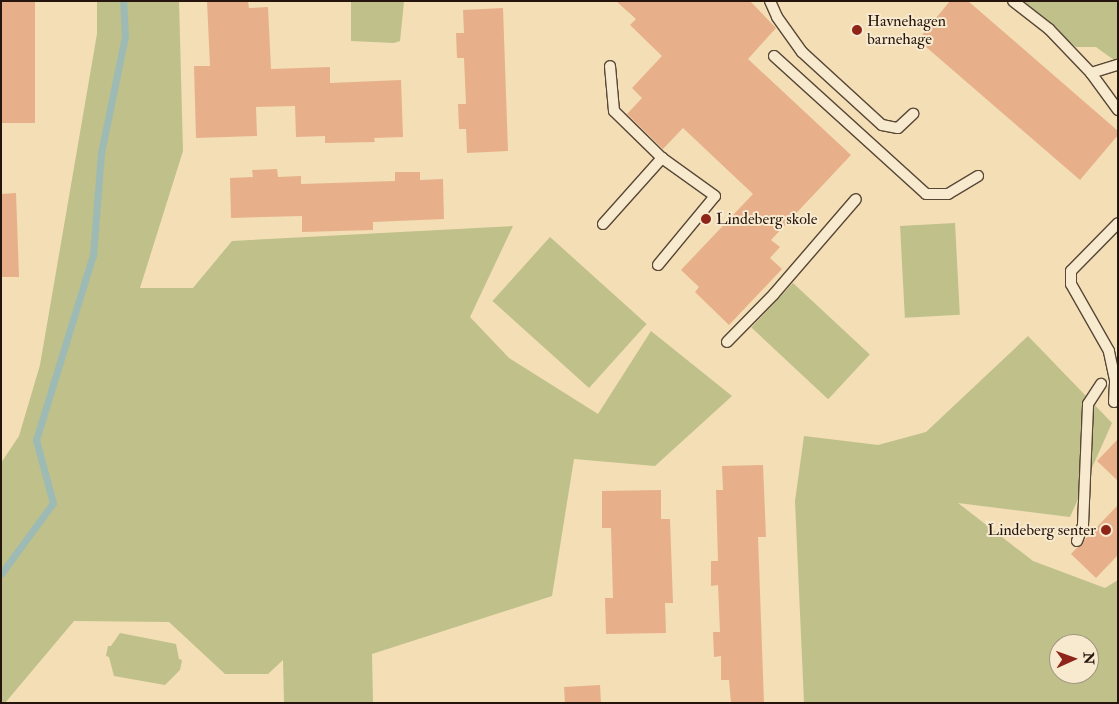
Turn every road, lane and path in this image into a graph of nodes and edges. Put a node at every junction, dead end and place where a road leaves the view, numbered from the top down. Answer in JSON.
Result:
{"nodes":[{"id":1,"x":770,"y":1,"type":"edge"},
{"id":2,"x":1013,"y":1,"type":"edge"},
{"id":3,"x":774,"y":56,"type":"dead end"},
{"id":4,"x":1118,"y":65,"type":"edge"},
{"id":5,"x":610,"y":66,"type":"dead end"},
{"id":6,"x":1091,"y":73,"type":"junction"},
{"id":7,"x":1118,"y":110,"type":"edge"},
{"id":8,"x":913,"y":114,"type":"dead end"},
{"id":9,"x":662,"y":158,"type":"junction"},
{"id":10,"x":978,"y":176,"type":"dead end"},
{"id":11,"x":856,"y":199,"type":"dead end"},
{"id":12,"x":1118,"y":223,"type":"edge"},
{"id":13,"x":603,"y":224,"type":"dead end"},
{"id":14,"x":658,"y":265,"type":"dead end"},
{"id":15,"x":727,"y":342,"type":"dead end"},
{"id":16,"x":1101,"y":384,"type":"dead end"},
{"id":17,"x":1114,"y":402,"type":"dead end"},
{"id":18,"x":1077,"y":541,"type":"dead end"}],
"edges":[{"from":1,"to":8,"type":"lane"},
{"from":2,"to":6,"type":"lane"},
{"from":3,"to":10,"type":"lane"},
{"from":4,"to":6,"type":"lane"},
{"from":5,"to":9,"type":"lane"},
{"from":6,"to":7,"type":"lane"},
{"from":9,"to":13,"type":"lane"},
{"from":9,"to":14,"type":"lane"},
{"from":11,"to":15,"type":"lane"},
{"from":12,"to":17,"type":"lane"},
{"from":16,"to":18,"type":"lane"}]}
